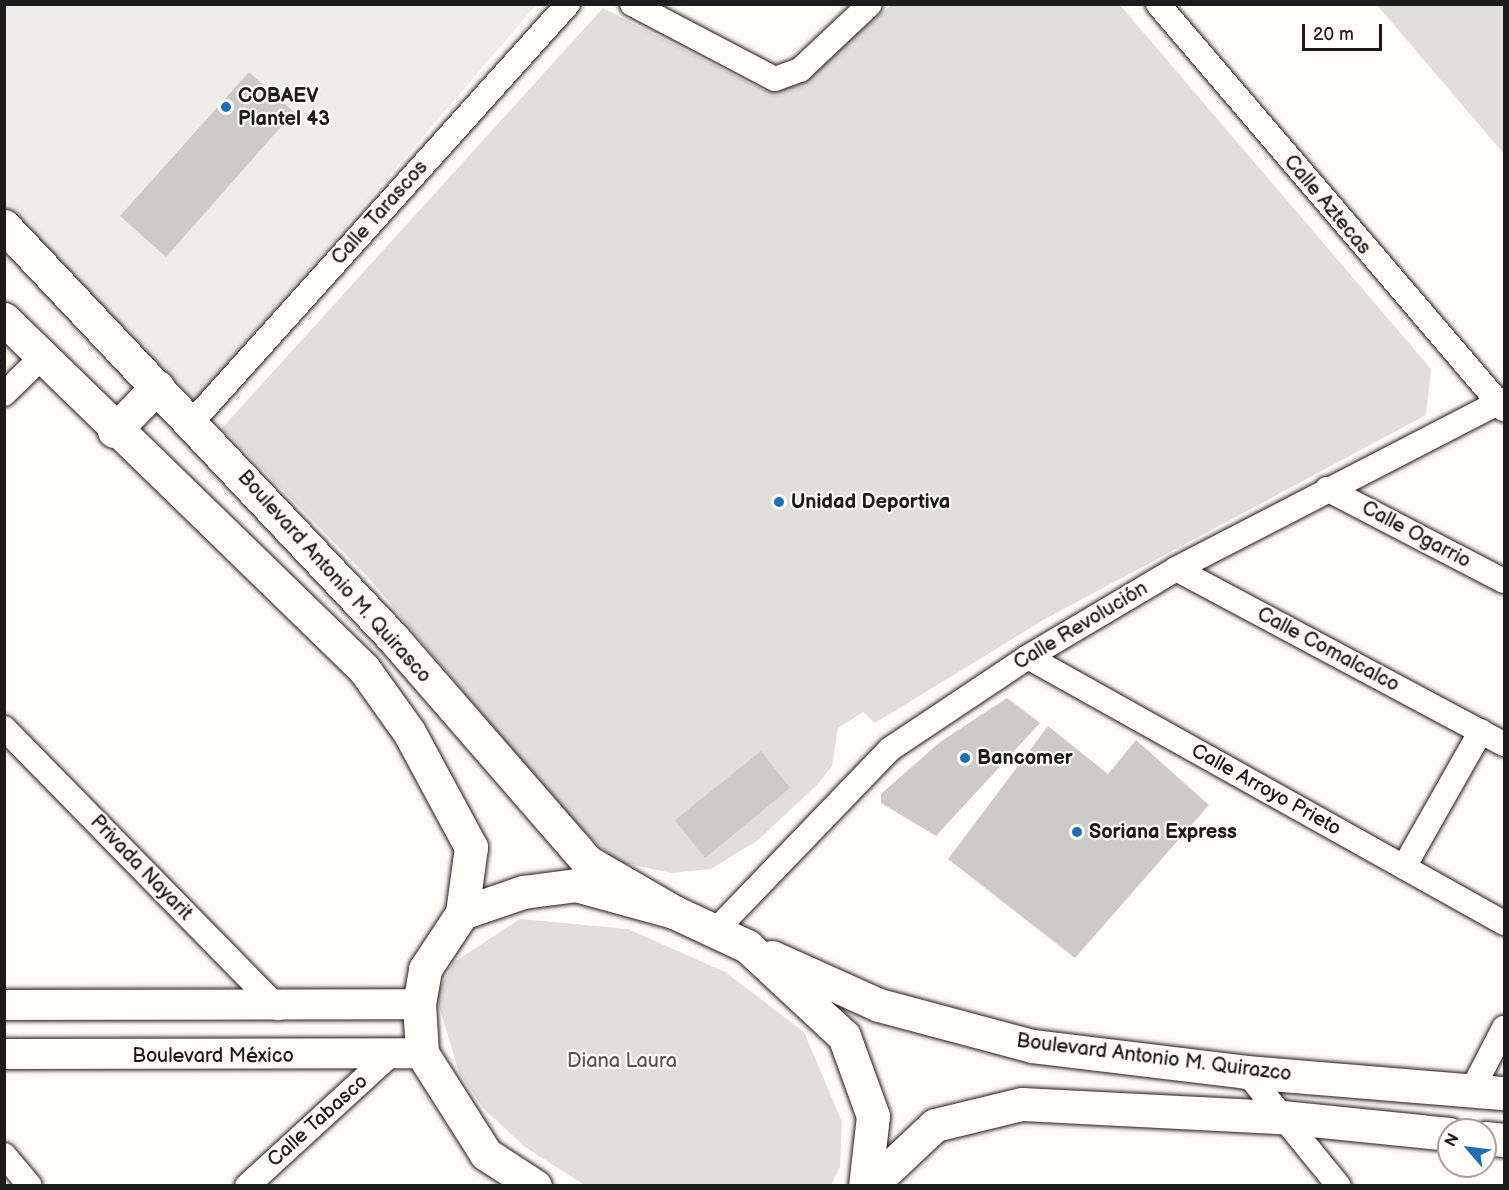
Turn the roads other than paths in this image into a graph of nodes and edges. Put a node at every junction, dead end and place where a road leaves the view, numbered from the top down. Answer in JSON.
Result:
{"nodes":[{"id":1,"x":568,"y":4,"type":"edge"},
{"id":2,"x":632,"y":4,"type":"edge"},
{"id":3,"x":870,"y":4,"type":"edge"},
{"id":4,"x":1158,"y":4,"type":"edge"},
{"id":5,"x":4,"y":226,"type":"edge"},
{"id":6,"x":4,"y":319,"type":"edge"},
{"id":7,"x":42,"y":357,"type":"junction"},
{"id":8,"x":157,"y":387,"type":"junction"},
{"id":9,"x":4,"y":394,"type":"edge"},
{"id":10,"x":1502,"y":405,"type":"edge"},
{"id":11,"x":193,"y":422,"type":"junction"},
{"id":12,"x":114,"y":430,"type":"junction"},
{"id":13,"x":1327,"y":489,"type":"junction"},
{"id":14,"x":1176,"y":569,"type":"junction"},
{"id":15,"x":1504,"y":581,"type":"edge"},
{"id":16,"x":1028,"y":657,"type":"junction"},
{"id":17,"x":4,"y":728,"type":"edge"},
{"id":18,"x":1481,"y":731,"type":"junction"},
{"id":19,"x":1504,"y":744,"type":"edge"},
{"id":20,"x":1404,"y":867,"type":"junction"},
{"id":21,"x":674,"y":912,"type":"junction"},
{"id":22,"x":462,"y":913,"type":"junction"},
{"id":23,"x":1504,"y":923,"type":"edge"},
{"id":24,"x":715,"y":931,"type":"junction"},
{"id":25,"x":747,"y":946,"type":"junction"},
{"id":26,"x":419,"y":1004,"type":"junction"},
{"id":27,"x":4,"y":1005,"type":"edge"},
{"id":28,"x":278,"y":1008,"type":"junction"},
{"id":29,"x":1504,"y":1028,"type":"edge"},
{"id":30,"x":422,"y":1053,"type":"junction"},
{"id":31,"x":4,"y":1054,"type":"edge"},
{"id":32,"x":388,"y":1057,"type":"junction"},
{"id":33,"x":1246,"y":1072,"type":"junction"},
{"id":34,"x":1472,"y":1090,"type":"junction"},
{"id":35,"x":1504,"y":1093,"type":"edge"},
{"id":36,"x":1282,"y":1117,"type":"junction"},
{"id":37,"x":1437,"y":1133,"type":"edge"},
{"id":38,"x":4,"y":1155,"type":"edge"},
{"id":39,"x":30,"y":1185,"type":"edge"},
{"id":40,"x":248,"y":1185,"type":"edge"},
{"id":41,"x":535,"y":1185,"type":"edge"},
{"id":42,"x":865,"y":1185,"type":"edge"},
{"id":43,"x":870,"y":1185,"type":"edge"},
{"id":44,"x":1339,"y":1185,"type":"edge"}],
"edges":[{"from":1,"to":11,"type":"street","name":"Calle Tarascos"},
{"from":2,"to":3,"type":"street"},
{"from":4,"to":10,"type":"street","name":"Calle Aztecas"},
{"from":5,"to":8,"type":"main road","name":"Boulevard Antonio M. Quirasco"},
{"from":6,"to":7,"type":"main road","name":"Boulevard Antonio M. Quirasco"},
{"from":7,"to":9,"type":"street"},
{"from":7,"to":12,"type":"main road","name":"Boulevard Antonio M. Quirasco"},
{"from":8,"to":11,"type":"main road","name":"Boulevard Antonio M. Quirasco"},
{"from":8,"to":12,"type":"main road"},
{"from":10,"to":13,"type":"street","name":"Calle Revolución"},
{"from":11,"to":21,"type":"main road","name":"Boulevard Antonio M. Quirasco"},
{"from":12,"to":22,"type":"main road","name":"Boulevard Antonio M. Quirasco"},
{"from":13,"to":14,"type":"street","name":"Calle Revolución"},
{"from":13,"to":15,"type":"street","name":"Calle Ogarrio"},
{"from":14,"to":16,"type":"street","name":"Calle Revolución"},
{"from":14,"to":18,"type":"street","name":"Calle Comalcalco"},
{"from":16,"to":20,"type":"street","name":"Calle Arroyo Prieto"},
{"from":16,"to":24,"type":"street","name":"Calle Revolución"},
{"from":17,"to":28,"type":"street","name":"Privada Nayarit"},
{"from":18,"to":19,"type":"street","name":"Calle Comalcalco"},
{"from":18,"to":20,"type":"street"},
{"from":20,"to":23,"type":"street","name":"Calle Arroyo Prieto"},
{"from":21,"to":22,"type":"main road"},
{"from":21,"to":24,"type":"main road","name":"Boulevard Antonio M. Quirazco"},
{"from":22,"to":26,"type":"main road"},
{"from":24,"to":25,"type":"main road","name":"Boulevard Antonio M. Quirazco"},
{"from":25,"to":33,"type":"main road","name":"Boulevard Antonio M. Quirazco"},
{"from":25,"to":42,"type":"main road"},
{"from":26,"to":28,"type":"street"},
{"from":26,"to":30,"type":"main road"},
{"from":27,"to":28,"type":"street"},
{"from":29,"to":34,"type":"street"},
{"from":30,"to":32,"type":"street","name":"Boulevard México"},
{"from":30,"to":41,"type":"main road"},
{"from":31,"to":32,"type":"street","name":"Boulevard México"},
{"from":32,"to":40,"type":"street","name":"Calle Tabasco"},
{"from":33,"to":34,"type":"main road","name":"Boulevard Antonio M. Quirazco"},
{"from":33,"to":36,"type":"street"},
{"from":34,"to":35,"type":"main road","name":"Boulevard Antonio M. Quirazco"},
{"from":36,"to":37,"type":"main road"},
{"from":36,"to":43,"type":"main road"},
{"from":36,"to":44,"type":"street"},
{"from":38,"to":39,"type":"street"}]}
